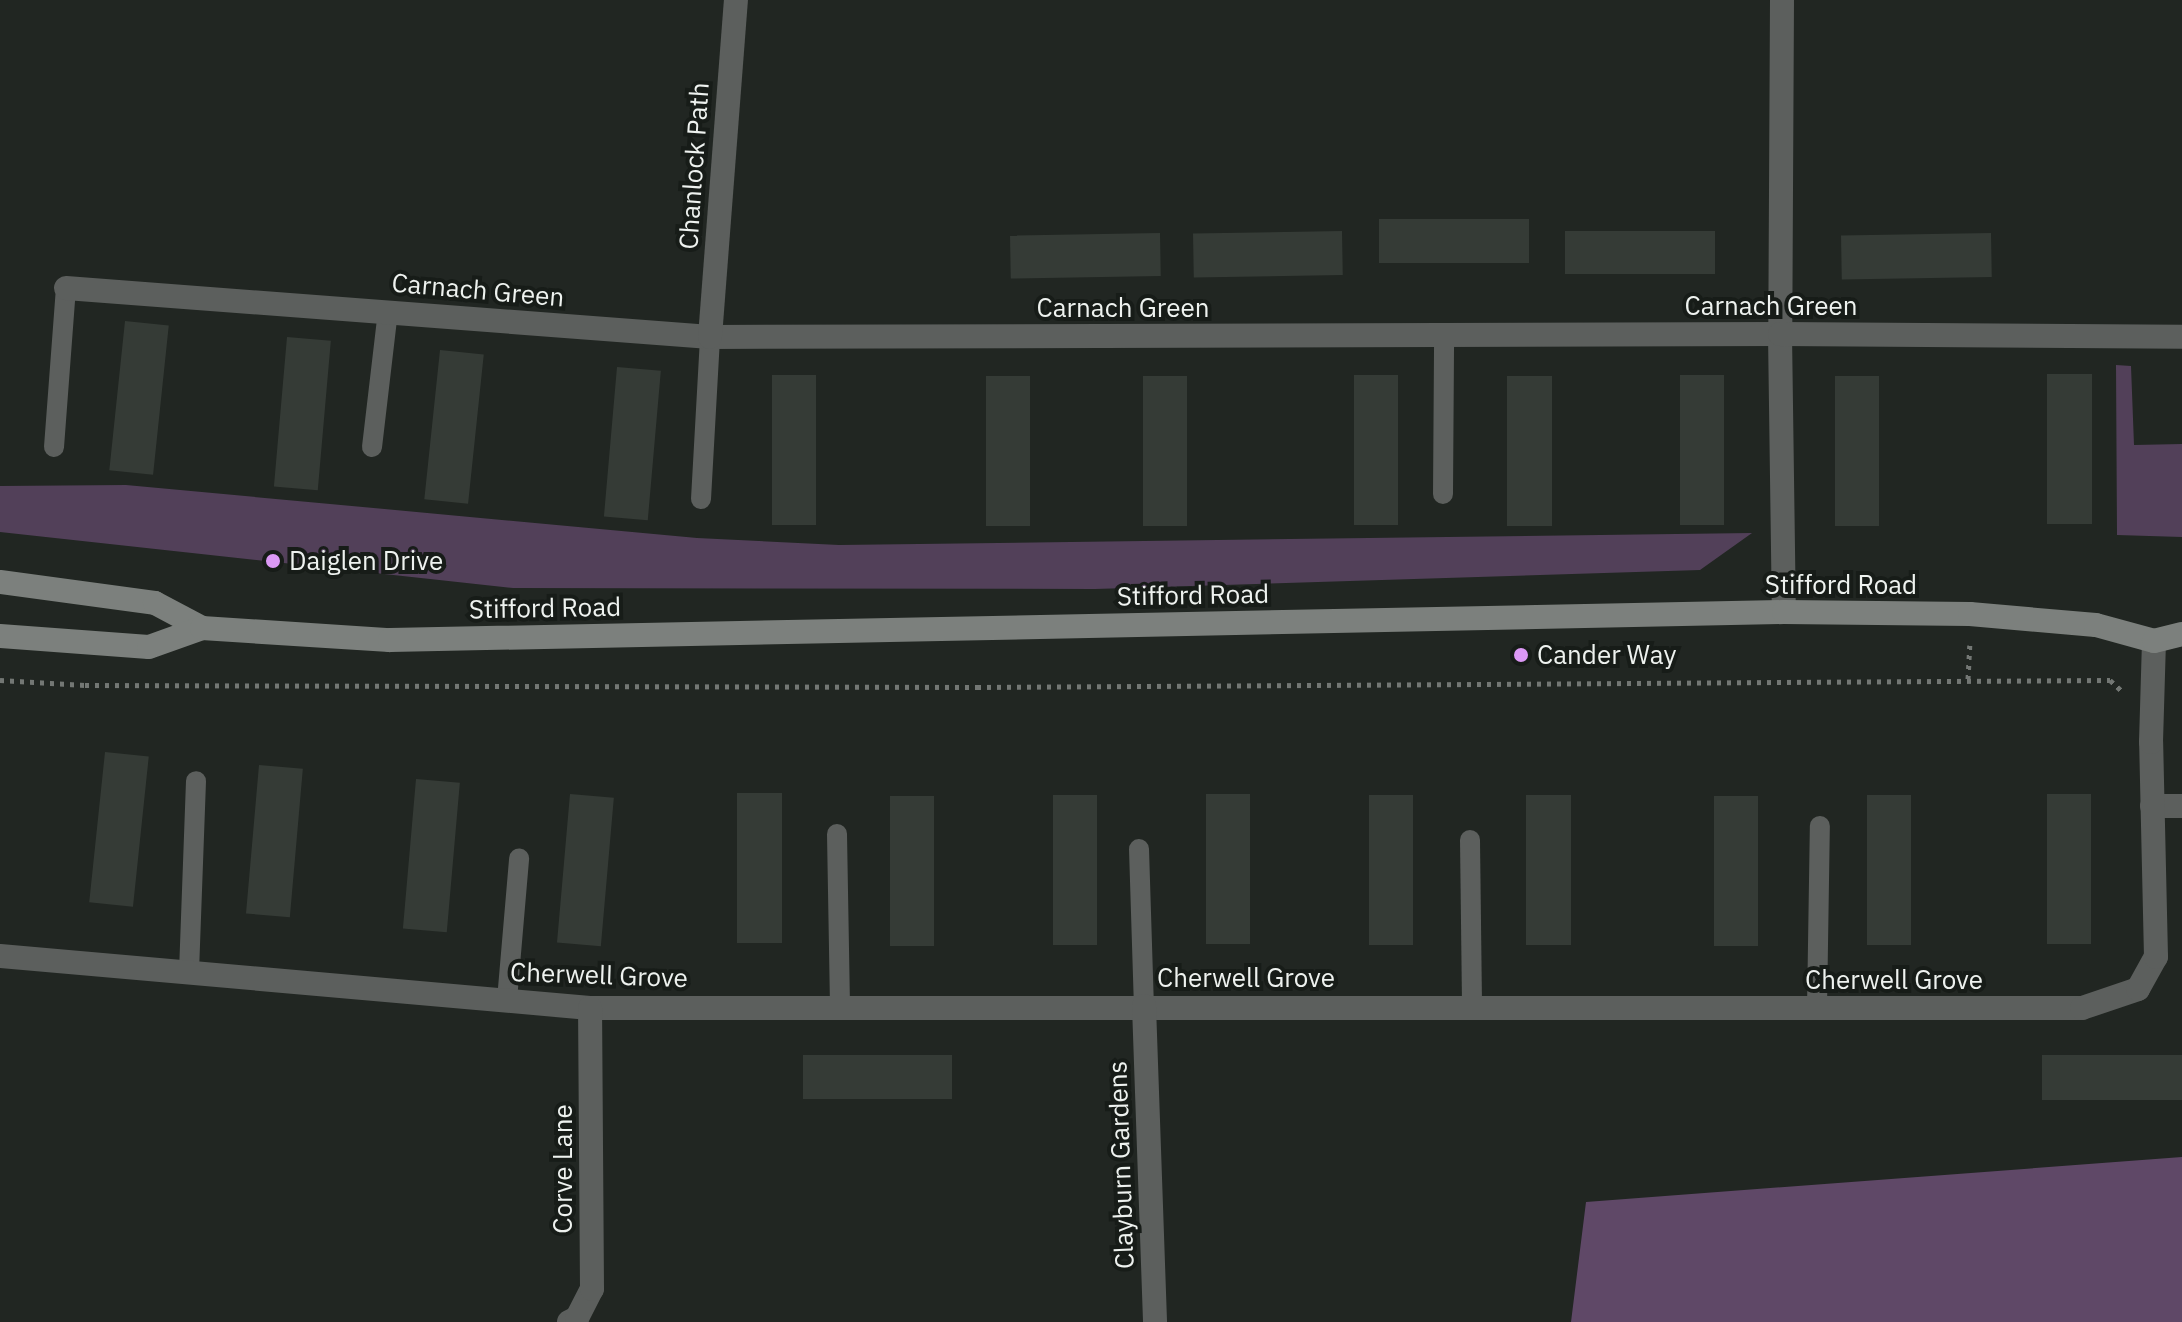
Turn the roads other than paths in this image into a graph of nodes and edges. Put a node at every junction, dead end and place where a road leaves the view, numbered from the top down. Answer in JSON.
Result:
{"nodes":[{"id":1,"x":736,"y":0,"type":"edge"},
{"id":2,"x":1782,"y":0,"type":"edge"},
{"id":3,"x":66,"y":288,"type":"joint"},
{"id":4,"x":388,"y":311,"type":"junction"},
{"id":5,"x":1780,"y":334,"type":"junction"},
{"id":6,"x":1444,"y":335,"type":"junction"},
{"id":7,"x":710,"y":337,"type":"junction"},
{"id":8,"x":2182,"y":337,"type":"edge"},
{"id":9,"x":54,"y":447,"type":"dead end"},
{"id":10,"x":372,"y":447,"type":"dead end"},
{"id":11,"x":1443,"y":494,"type":"dead end"},
{"id":12,"x":701,"y":499,"type":"dead end"},
{"id":13,"x":0,"y":582,"type":"edge"},
{"id":14,"x":1784,"y":612,"type":"junction"},
{"id":15,"x":202,"y":628,"type":"junction"},
{"id":16,"x":2182,"y":634,"type":"edge"},
{"id":17,"x":0,"y":636,"type":"edge"},
{"id":18,"x":2154,"y":641,"type":"junction"},
{"id":19,"x":196,"y":781,"type":"dead end"},
{"id":20,"x":2152,"y":806,"type":"junction"},
{"id":21,"x":2182,"y":806,"type":"edge"},
{"id":22,"x":1820,"y":826,"type":"dead end"},
{"id":23,"x":837,"y":834,"type":"dead end"},
{"id":24,"x":1470,"y":840,"type":"dead end"},
{"id":25,"x":1139,"y":849,"type":"dead end"},
{"id":26,"x":519,"y":859,"type":"dead end"},
{"id":27,"x":0,"y":956,"type":"edge"},
{"id":28,"x":189,"y":972,"type":"junction"},
{"id":29,"x":507,"y":1000,"type":"junction"},
{"id":30,"x":1144,"y":1006,"type":"junction"},
{"id":31,"x":840,"y":1007,"type":"junction"},
{"id":32,"x":1472,"y":1007,"type":"junction"},
{"id":33,"x":590,"y":1008,"type":"junction"},
{"id":34,"x":1817,"y":1008,"type":"junction"},
{"id":35,"x":569,"y":1322,"type":"edge"},
{"id":36,"x":1155,"y":1322,"type":"edge"}],
"edges":[{"from":1,"to":7,"type":"street","name":"Chanlock Path"},
{"from":2,"to":5,"type":"street"},
{"from":3,"to":4,"type":"street","name":"Carnach Green"},
{"from":3,"to":9,"type":"lane"},
{"from":4,"to":7,"type":"street","name":"Carnach Green"},
{"from":4,"to":10,"type":"lane"},
{"from":5,"to":6,"type":"street","name":"Carnach Green"},
{"from":5,"to":8,"type":"street","name":"Carnach Green"},
{"from":5,"to":14,"type":"street"},
{"from":6,"to":7,"type":"street","name":"Carnach Green"},
{"from":6,"to":11,"type":"lane"},
{"from":7,"to":12,"type":"lane"},
{"from":13,"to":15,"type":"main road","name":"Stifford Road"},
{"from":14,"to":15,"type":"main road","name":"Stifford Road"},
{"from":14,"to":18,"type":"main road","name":"Stifford Road"},
{"from":15,"to":17,"type":"main road","name":"Stifford Road"},
{"from":16,"to":18,"type":"main road","name":"Stifford Road"},
{"from":18,"to":20,"type":"street","name":"Cherwell Grove"},
{"from":19,"to":28,"type":"lane"},
{"from":20,"to":21,"type":"street"},
{"from":20,"to":34,"type":"street","name":"Cherwell Grove"},
{"from":22,"to":34,"type":"lane"},
{"from":23,"to":31,"type":"lane"},
{"from":24,"to":32,"type":"lane"},
{"from":25,"to":30,"type":"lane"},
{"from":26,"to":29,"type":"lane"},
{"from":27,"to":28,"type":"street","name":"Cherwell Grove"},
{"from":28,"to":29,"type":"street","name":"Cherwell Grove"},
{"from":29,"to":33,"type":"street","name":"Cherwell Grove"},
{"from":30,"to":31,"type":"street","name":"Cherwell Grove"},
{"from":30,"to":32,"type":"street","name":"Cherwell Grove"},
{"from":30,"to":36,"type":"street","name":"Clayburn Gardens"},
{"from":31,"to":33,"type":"street","name":"Cherwell Grove"},
{"from":32,"to":34,"type":"street","name":"Cherwell Grove"},
{"from":33,"to":35,"type":"street","name":"Corve Lane"}]}
